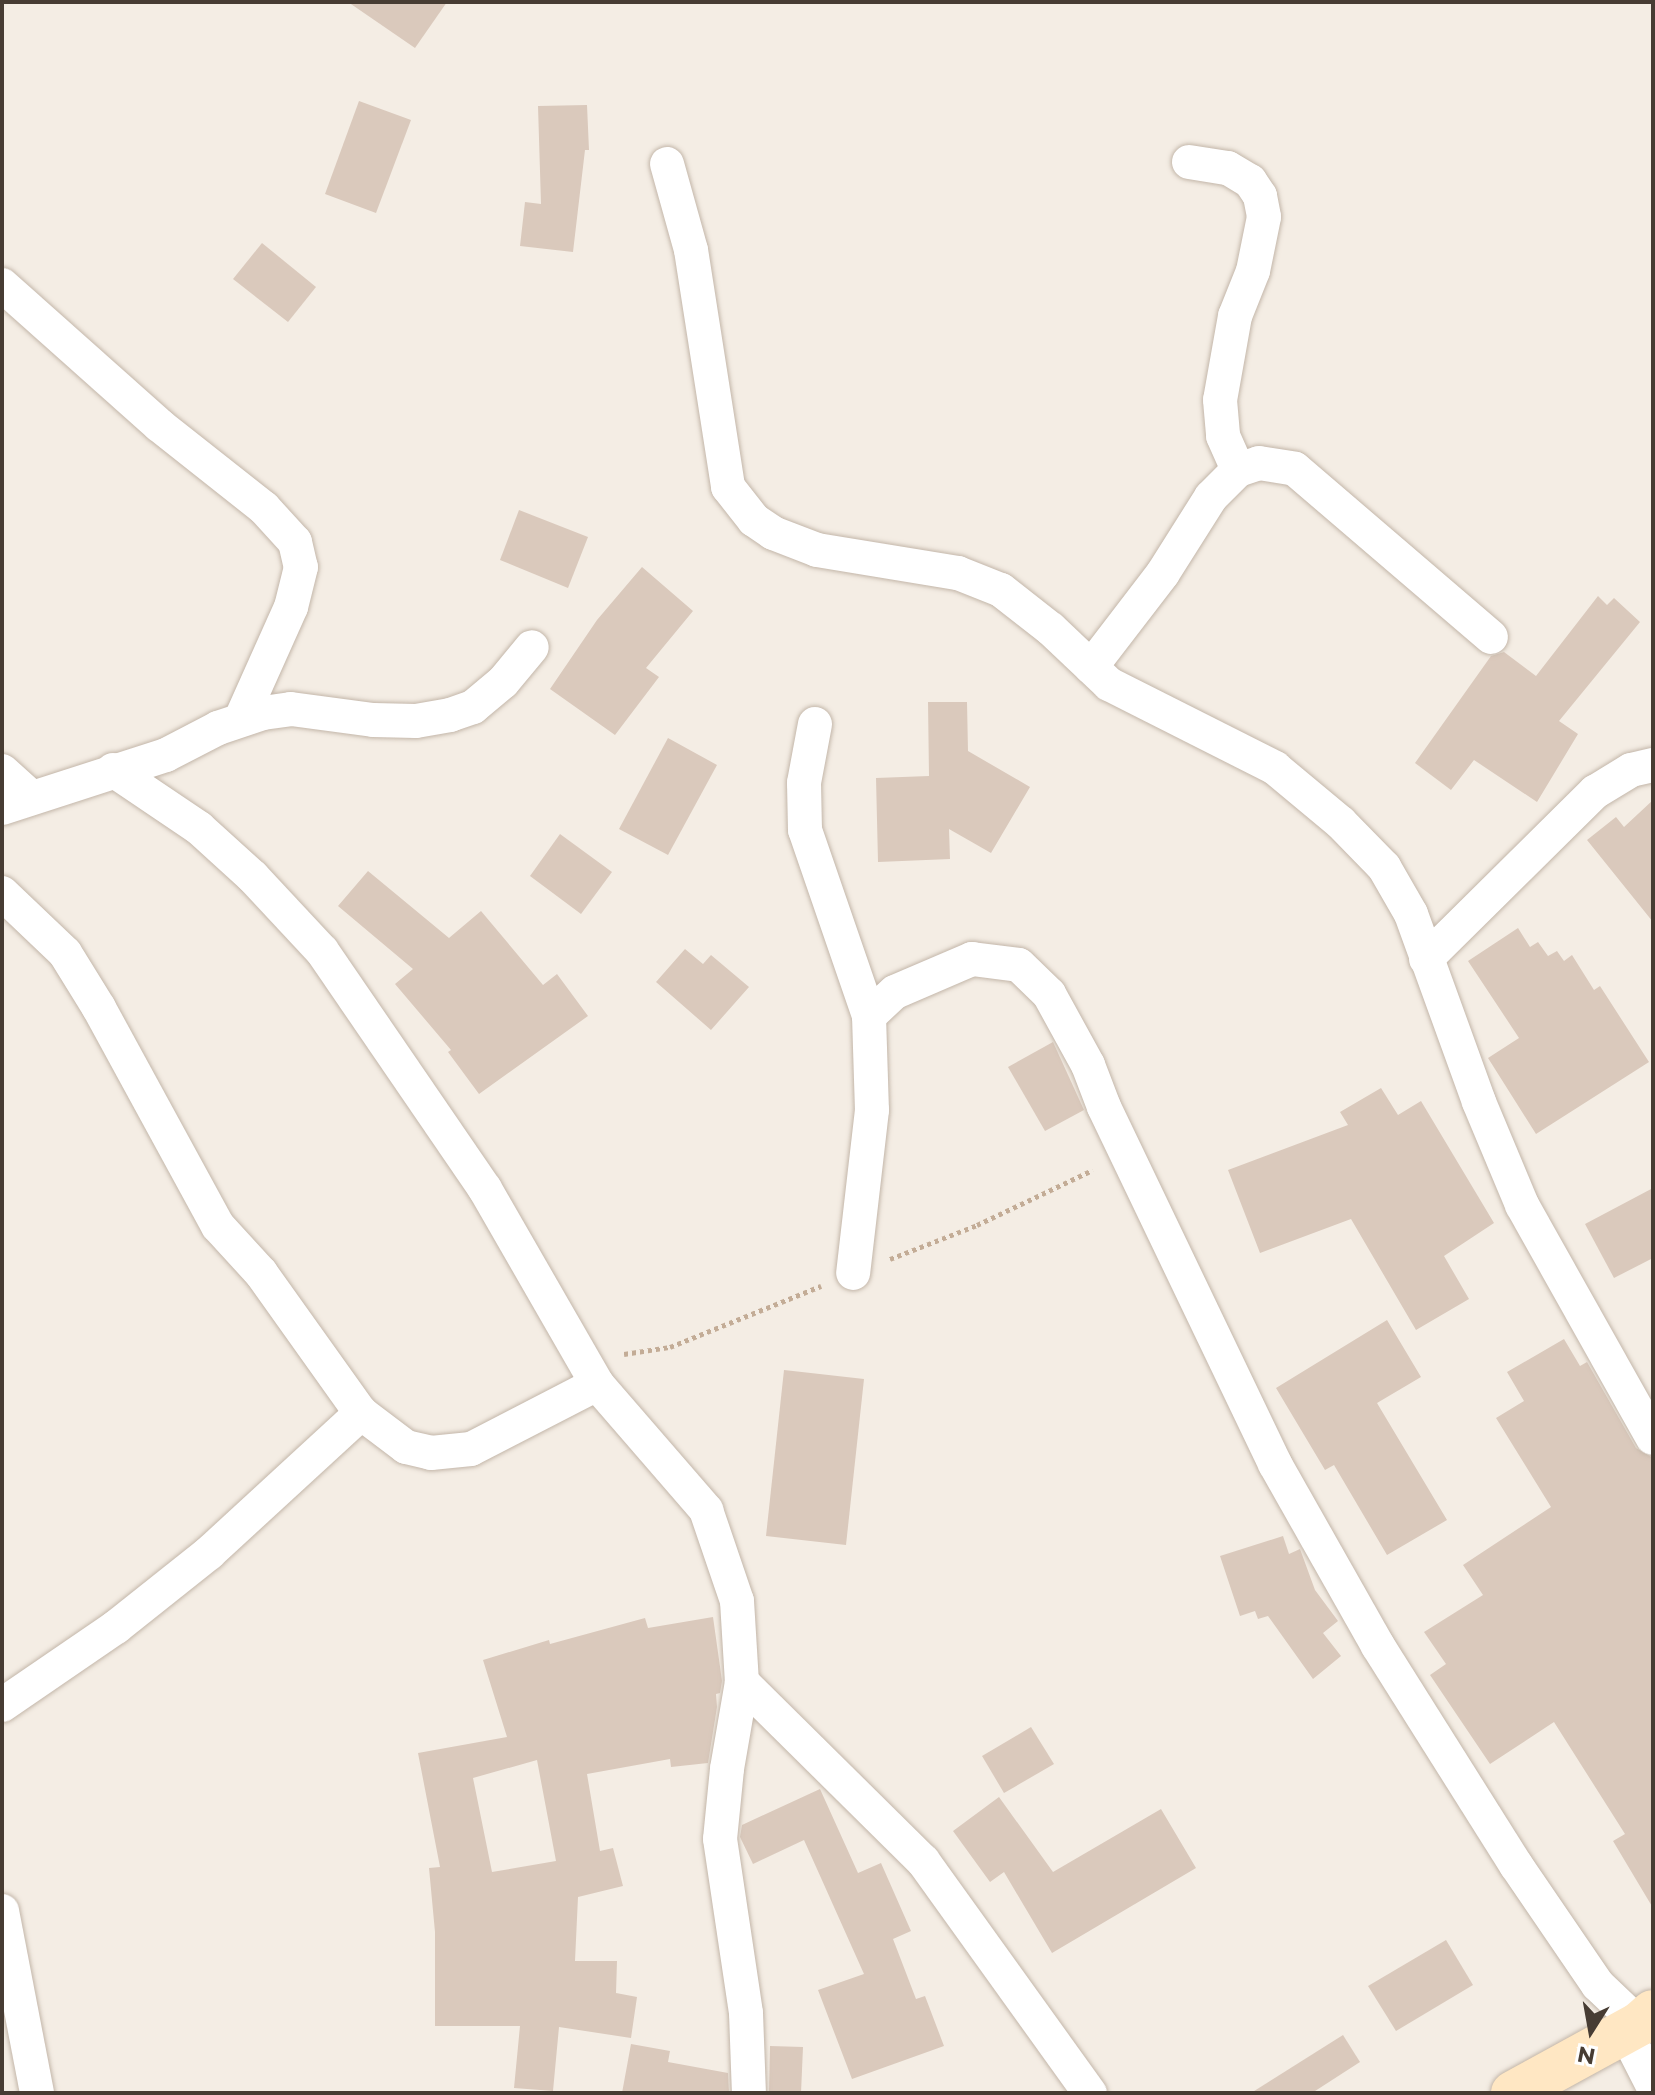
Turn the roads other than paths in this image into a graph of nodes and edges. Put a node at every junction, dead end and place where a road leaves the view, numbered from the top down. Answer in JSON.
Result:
{"nodes":[{"id":1,"x":1189,"y":162,"type":"dead end"},
{"id":2,"x":667,"y":164,"type":"dead end"},
{"id":3,"x":2,"y":285,"type":"edge"},
{"id":4,"x":1238,"y":470,"type":"junction"},
{"id":5,"x":1491,"y":637,"type":"dead end"},
{"id":6,"x":532,"y":647,"type":"dead end"},
{"id":7,"x":1091,"y":667,"type":"junction"},
{"id":8,"x":241,"y":719,"type":"junction"},
{"id":9,"x":815,"y":724,"type":"dead end"},
{"id":10,"x":1653,"y":765,"type":"edge"},
{"id":11,"x":113,"y":770,"type":"junction"},
{"id":12,"x":2,"y":771,"type":"edge"},
{"id":13,"x":16,"y":802,"type":"edge"},
{"id":14,"x":2,"y":893,"type":"edge"},
{"id":15,"x":1426,"y":959,"type":"junction"},
{"id":16,"x":869,"y":1016,"type":"junction"},
{"id":17,"x":853,"y":1273,"type":"dead end"},
{"id":18,"x":597,"y":1384,"type":"junction"},
{"id":19,"x":361,"y":1413,"type":"junction"},
{"id":20,"x":1653,"y":1438,"type":"edge"},
{"id":21,"x":742,"y":1682,"type":"junction"},
{"id":22,"x":2,"y":1705,"type":"edge"},
{"id":23,"x":2,"y":1911,"type":"edge"},
{"id":24,"x":1639,"y":2022,"type":"edge"},
{"id":25,"x":1653,"y":2086,"type":"edge"},
{"id":26,"x":37,"y":2093,"type":"edge"},
{"id":27,"x":749,"y":2093,"type":"edge"},
{"id":28,"x":1090,"y":2093,"type":"edge"},
{"id":29,"x":1513,"y":2093,"type":"edge"}],
"edges":[{"from":1,"to":4,"type":"street"},
{"from":2,"to":7,"type":"street"},
{"from":3,"to":8,"type":"street"},
{"from":4,"to":5,"type":"street"},
{"from":4,"to":7,"type":"street"},
{"from":6,"to":8,"type":"street"},
{"from":7,"to":15,"type":"street"},
{"from":8,"to":11,"type":"street"},
{"from":9,"to":16,"type":"street"},
{"from":10,"to":15,"type":"street"},
{"from":11,"to":13,"type":"street"},
{"from":11,"to":18,"type":"street"},
{"from":12,"to":13,"type":"street"},
{"from":14,"to":19,"type":"street"},
{"from":15,"to":20,"type":"street"},
{"from":16,"to":17,"type":"street"},
{"from":16,"to":24,"type":"street"},
{"from":18,"to":19,"type":"street"},
{"from":18,"to":21,"type":"street"},
{"from":19,"to":22,"type":"street"},
{"from":21,"to":27,"type":"street"},
{"from":21,"to":28,"type":"street"},
{"from":23,"to":26,"type":"street"},
{"from":24,"to":25,"type":"street"},
{"from":24,"to":29,"type":"street"}]}
